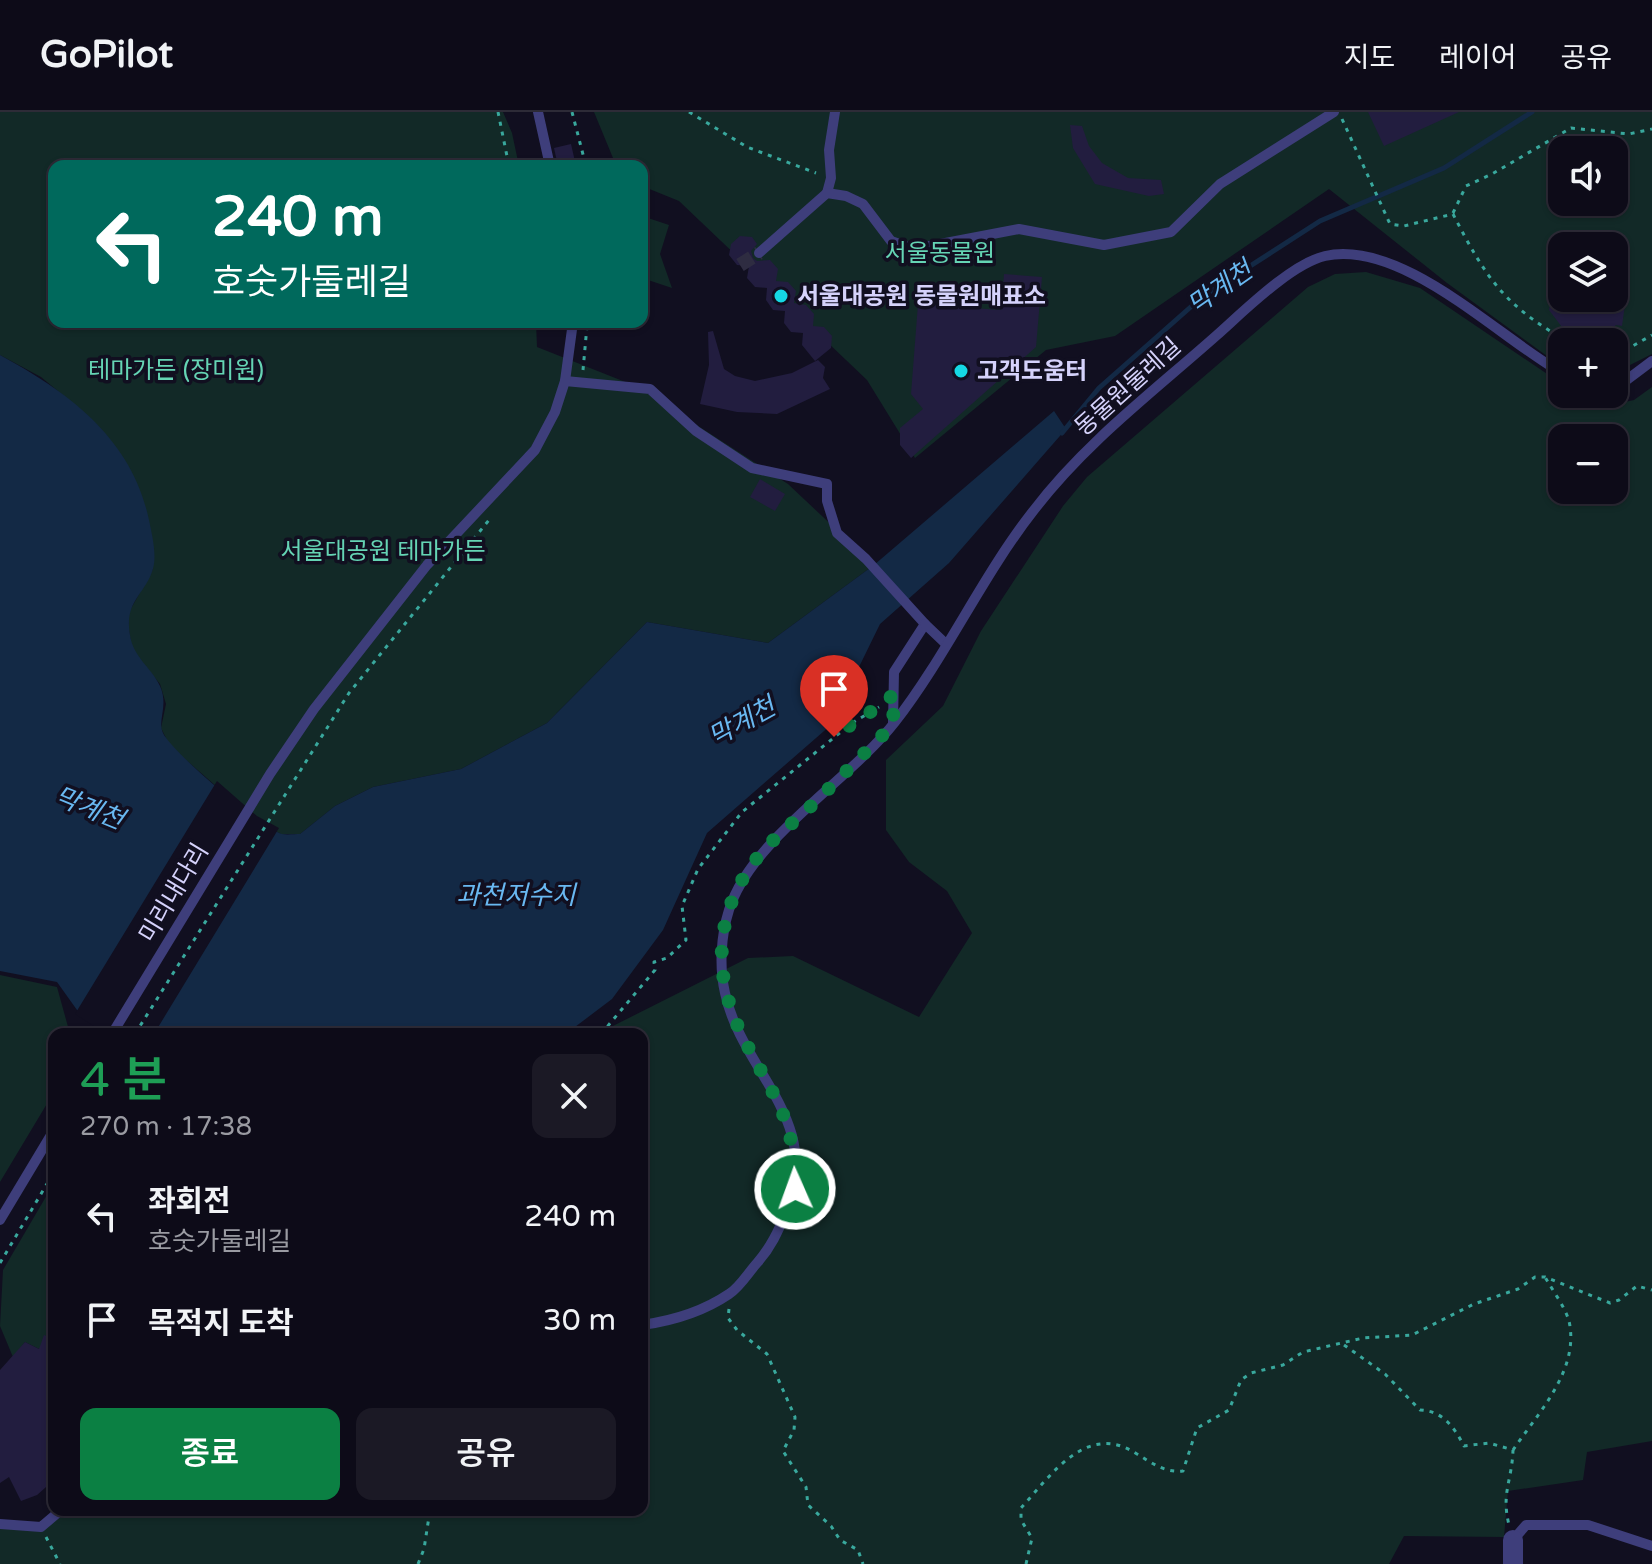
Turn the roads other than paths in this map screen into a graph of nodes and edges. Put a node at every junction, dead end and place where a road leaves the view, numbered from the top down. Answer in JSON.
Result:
{"nodes":[{"id":1,"x":538,"y":112,"type":"edge"},
{"id":2,"x":835,"y":112,"type":"edge"},
{"id":3,"x":1336,"y":112,"type":"edge"},
{"id":4,"x":549,"y":160,"type":"edge"},
{"id":5,"x":827,"y":193,"type":"junction"},
{"id":6,"x":759,"y":253,"type":"tunnel mouth"},
{"id":7,"x":572,"y":328,"type":"edge"},
{"id":8,"x":1652,"y":361,"type":"edge"},
{"id":9,"x":1548,"y":364,"type":"edge"},
{"id":10,"x":1628,"y":379,"type":"edge"},
{"id":11,"x":565,"y":381,"type":"junction"},
{"id":12,"x":921,"y":620,"type":"junction"},
{"id":13,"x":946,"y":644,"type":"junction"},
{"id":14,"x":893,"y":725,"type":"junction"},
{"id":15,"x":116,"y":1028,"type":"edge"},
{"id":16,"x":48,"y":1140,"type":"edge"},
{"id":17,"x":0,"y":1220,"type":"edge"},
{"id":18,"x":648,"y":1324,"type":"edge"},
{"id":19,"x":54,"y":1516,"type":"edge"},
{"id":20,"x":0,"y":1524,"type":"edge"},
{"id":21,"x":1513,"y":1540,"type":"joint"},
{"id":22,"x":1652,"y":1546,"type":"edge"},
{"id":23,"x":1513,"y":1564,"type":"edge"}],
"edges":[{"from":1,"to":4,"type":"lane"},
{"from":2,"to":5,"type":"lane"},
{"from":3,"to":5,"type":"lane"},
{"from":5,"to":6,"type":"lane"},
{"from":7,"to":11,"type":"lane","name":"미리내다리"},
{"from":8,"to":10,"type":"lane"},
{"from":9,"to":13,"type":"lane","name":"동물원둘레길"},
{"from":11,"to":12,"type":"lane"},
{"from":11,"to":15,"type":"lane","name":"미리내다리"},
{"from":12,"to":13,"type":"lane"},
{"from":12,"to":14,"type":"lane"},
{"from":13,"to":14,"type":"lane","name":"동물원둘레길"},
{"from":14,"to":18,"type":"lane","name":"동물원둘레길"},
{"from":16,"to":17,"type":"lane"},
{"from":19,"to":20,"type":"lane"},
{"from":21,"to":22,"type":"lane"},
{"from":21,"to":23,"type":"street"}]}
